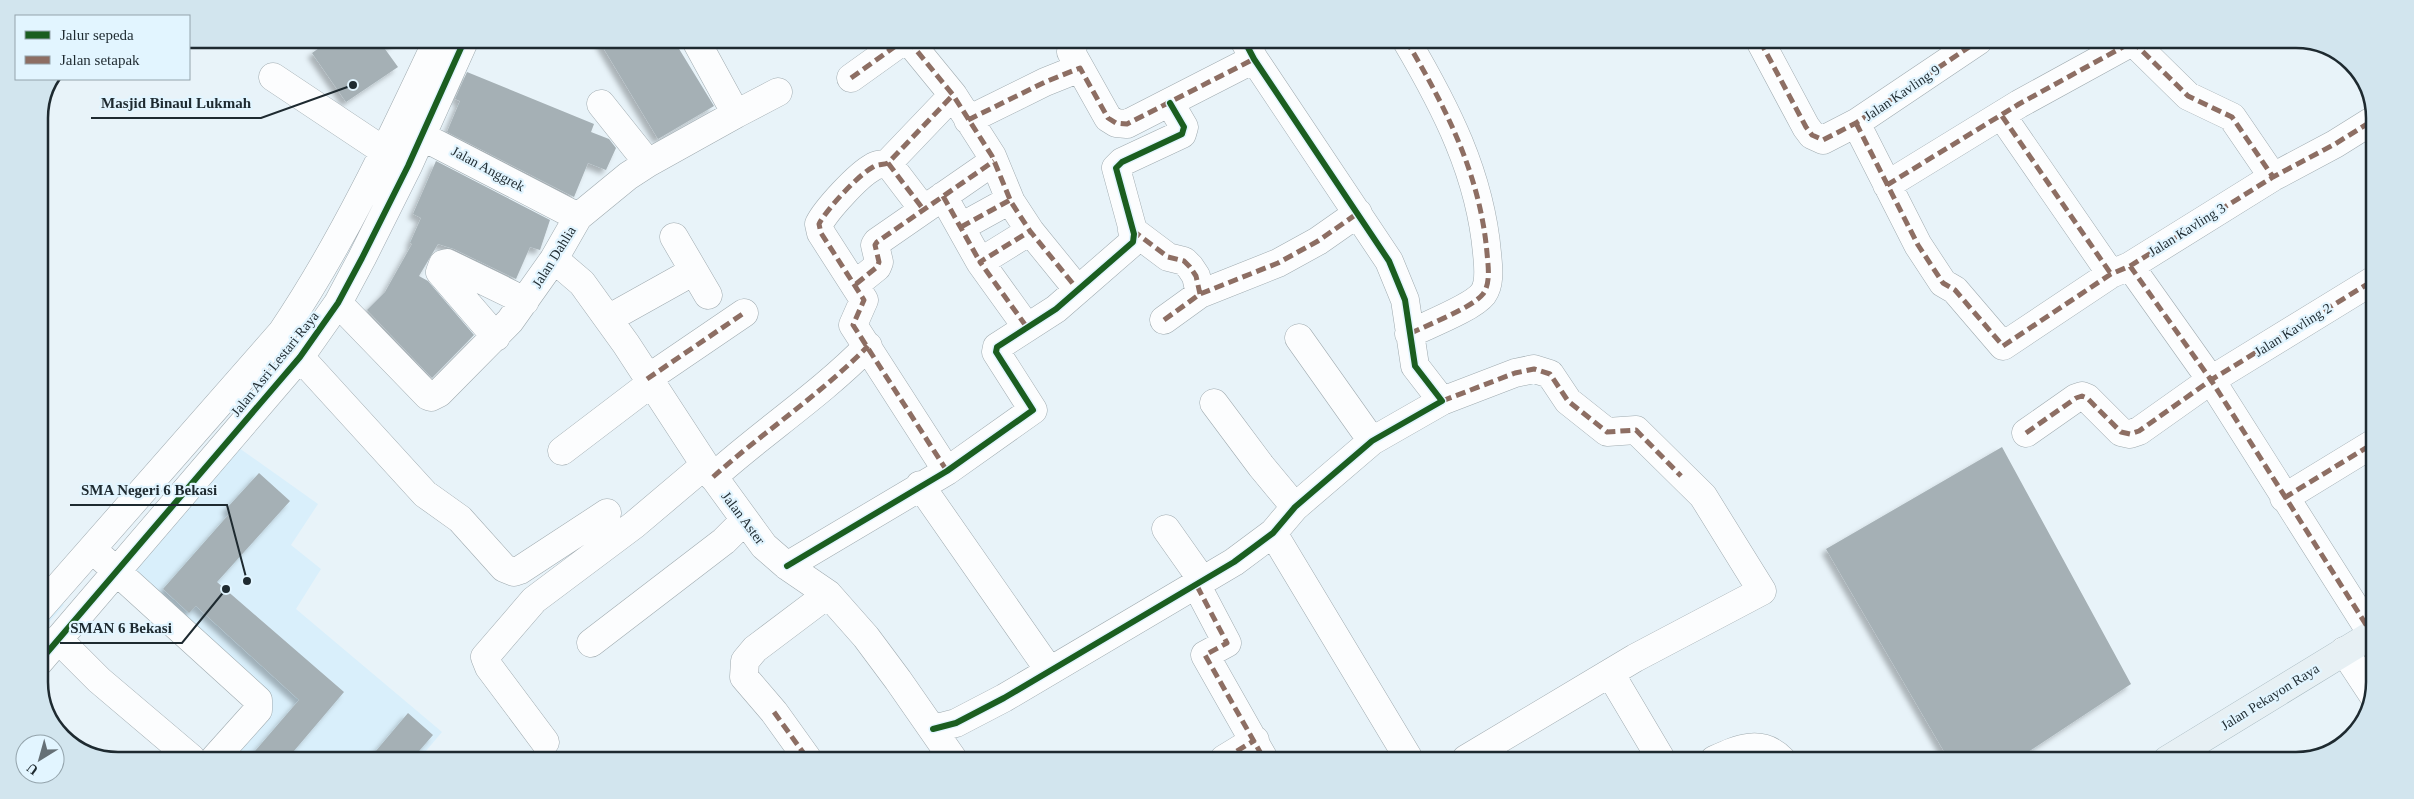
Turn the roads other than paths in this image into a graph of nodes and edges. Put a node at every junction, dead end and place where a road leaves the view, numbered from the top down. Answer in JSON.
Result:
{"nodes":[{"id":1,"x":435,"y":48,"type":"edge"},
{"id":2,"x":460,"y":48,"type":"edge"},
{"id":3,"x":699,"y":48,"type":"edge"},
{"id":4,"x":893,"y":48,"type":"edge"},
{"id":5,"x":915,"y":48,"type":"edge"},
{"id":6,"x":1073,"y":48,"type":"edge"},
{"id":7,"x":1411,"y":48,"type":"edge"},
{"id":8,"x":1764,"y":48,"type":"edge"},
{"id":9,"x":1968,"y":48,"type":"edge"},
{"id":10,"x":2120,"y":48,"type":"edge"},
{"id":11,"x":2139,"y":48,"type":"edge"},
{"id":12,"x":1249,"y":50,"type":"edge"},
{"id":13,"x":1080,"y":68,"type":"junction"},
{"id":14,"x":273,"y":77,"type":"dead end"},
{"id":15,"x":851,"y":78,"type":"dead end"},
{"id":16,"x":778,"y":92,"type":"dead end"},
{"id":17,"x":953,"y":95,"type":"junction"},
{"id":18,"x":1170,"y":103,"type":"junction"},
{"id":19,"x":601,"y":104,"type":"dead end"},
{"id":20,"x":736,"y":114,"type":"junction"},
{"id":21,"x":2002,"y":116,"type":"junction"},
{"id":22,"x":968,"y":120,"type":"junction"},
{"id":23,"x":1856,"y":123,"type":"junction"},
{"id":24,"x":2366,"y":125,"type":"edge"},
{"id":25,"x":410,"y":129,"type":"junction"},
{"id":26,"x":384,"y":151,"type":"junction"},
{"id":27,"x":994,"y":161,"type":"junction"},
{"id":28,"x":648,"y":163,"type":"junction"},
{"id":29,"x":888,"y":163,"type":"junction"},
{"id":30,"x":2273,"y":177,"type":"junction"},
{"id":31,"x":1887,"y":185,"type":"junction"},
{"id":32,"x":1010,"y":200,"type":"junction"},
{"id":33,"x":933,"y":202,"type":"junction"},
{"id":34,"x":352,"y":213,"type":"junction"},
{"id":35,"x":1358,"y":213,"type":"junction"},
{"id":36,"x":578,"y":217,"type":"junction"},
{"id":37,"x":378,"y":226,"type":"junction"},
{"id":38,"x":961,"y":228,"type":"junction"},
{"id":39,"x":1132,"y":230,"type":"junction"},
{"id":40,"x":1030,"y":231,"type":"junction"},
{"id":41,"x":674,"y":237,"type":"dead end"},
{"id":42,"x":554,"y":259,"type":"junction"},
{"id":43,"x":980,"y":262,"type":"junction"},
{"id":44,"x":2120,"y":270,"type":"junction"},
{"id":45,"x":694,"y":271,"type":"junction"},
{"id":46,"x":856,"y":284,"type":"junction"},
{"id":47,"x":2366,"y":285,"type":"edge"},
{"id":48,"x":1078,"y":290,"type":"junction"},
{"id":49,"x":1200,"y":294,"type":"junction"},
{"id":50,"x":708,"y":295,"type":"dead end"},
{"id":51,"x":525,"y":301,"type":"junction"},
{"id":52,"x":338,"y":303,"type":"junction"},
{"id":53,"x":744,"y":313,"type":"dead end"},
{"id":54,"x":608,"y":319,"type":"junction"},
{"id":55,"x":1164,"y":320,"type":"dead end"},
{"id":56,"x":1026,"y":326,"type":"junction"},
{"id":57,"x":1409,"y":334,"type":"junction"},
{"id":58,"x":496,"y":337,"type":"junction"},
{"id":59,"x":1298,"y":338,"type":"dead end"},
{"id":60,"x":868,"y":346,"type":"junction"},
{"id":61,"x":300,"y":357,"type":"junction"},
{"id":62,"x":2211,"y":380,"type":"junction"},
{"id":63,"x":649,"y":381,"type":"junction"},
{"id":64,"x":1442,"y":401,"type":"junction"},
{"id":65,"x":1214,"y":403,"type":"dead end"},
{"id":66,"x":2026,"y":433,"type":"dead end"},
{"id":67,"x":1372,"y":441,"type":"junction"},
{"id":68,"x":2366,"y":448,"type":"edge"},
{"id":69,"x":562,"y":451,"type":"dead end"},
{"id":70,"x":174,"y":456,"type":"junction"},
{"id":71,"x":709,"y":471,"type":"junction"},
{"id":72,"x":947,"y":471,"type":"junction"},
{"id":73,"x":197,"y":477,"type":"junction"},
{"id":74,"x":920,"y":485,"type":"junction"},
{"id":75,"x":2284,"y":498,"type":"junction"},
{"id":76,"x":1295,"y":507,"type":"junction"},
{"id":77,"x":607,"y":513,"type":"dead end"},
{"id":78,"x":746,"y":520,"type":"junction"},
{"id":79,"x":1166,"y":529,"type":"dead end"},
{"id":80,"x":1274,"y":533,"type":"junction"},
{"id":81,"x":92,"y":548,"type":"junction"},
{"id":82,"x":787,"y":566,"type":"junction"},
{"id":83,"x":115,"y":572,"type":"junction"},
{"id":84,"x":1199,"y":583,"type":"junction"},
{"id":85,"x":828,"y":594,"type":"junction"},
{"id":86,"x":48,"y":599,"type":"edge"},
{"id":87,"x":2366,"y":625,"type":"edge"},
{"id":88,"x":2366,"y":638,"type":"edge"},
{"id":89,"x":58,"y":639,"type":"junction"},
{"id":90,"x":591,"y":643,"type":"dead end"},
{"id":91,"x":48,"y":651,"type":"edge"},
{"id":92,"x":2344,"y":651,"type":"junction"},
{"id":93,"x":1049,"y":670,"type":"junction"},
{"id":94,"x":1610,"y":673,"type":"junction"},
{"id":95,"x":2366,"y":686,"type":"edge"},
{"id":96,"x":933,"y":729,"type":"junction"},
{"id":97,"x":545,"y":742,"type":"dead end"},
{"id":98,"x":1259,"y":750,"type":"edge"},
{"id":99,"x":184,"y":752,"type":"edge"},
{"id":100,"x":220,"y":752,"type":"edge"},
{"id":101,"x":803,"y":752,"type":"edge"},
{"id":102,"x":949,"y":752,"type":"edge"},
{"id":103,"x":1405,"y":752,"type":"edge"},
{"id":104,"x":1478,"y":752,"type":"edge"},
{"id":105,"x":1656,"y":752,"type":"edge"},
{"id":106,"x":1732,"y":752,"type":"edge"},
{"id":107,"x":1773,"y":752,"type":"edge"},
{"id":108,"x":2180,"y":752,"type":"edge"}],
"edges":[{"from":1,"to":25,"type":"street","name":"Jalan Asri Lestari Raya"},
{"from":2,"to":25,"type":"street","name":"Jalan Asri Lestari Raya"},
{"from":3,"to":20,"type":"street"},
{"from":4,"to":15,"type":"street"},
{"from":5,"to":17,"type":"street"},
{"from":6,"to":13,"type":"street"},
{"from":7,"to":57,"type":"street"},
{"from":8,"to":23,"type":"street","name":"Jalan Kavling 9"},
{"from":9,"to":23,"type":"street","name":"Jalan Kavling 9"},
{"from":10,"to":21,"type":"street"},
{"from":11,"to":30,"type":"street"},
{"from":12,"to":18,"type":"street"},
{"from":12,"to":35,"type":"street"},
{"from":13,"to":18,"type":"street"},
{"from":13,"to":22,"type":"street"},
{"from":14,"to":26,"type":"street"},
{"from":16,"to":20,"type":"street","name":"Jalan Dahlia"},
{"from":17,"to":22,"type":"street"},
{"from":17,"to":29,"type":"street"},
{"from":18,"to":39,"type":"street"},
{"from":19,"to":28,"type":"street"},
{"from":20,"to":28,"type":"street","name":"Jalan Dahlia"},
{"from":21,"to":31,"type":"street"},
{"from":21,"to":44,"type":"street"},
{"from":22,"to":27,"type":"street"},
{"from":23,"to":31,"type":"street"},
{"from":24,"to":30,"type":"street","name":"Jalan Kavling 3"},
{"from":25,"to":26,"type":"street","name":"Jalan Asri Lestari Raya"},
{"from":25,"to":36,"type":"street","name":"Jalan Anggrek"},
{"from":25,"to":37,"type":"street","name":"Jalan Asri Lestari Raya"},
{"from":26,"to":34,"type":"street","name":"Jalan Asri Lestari Raya"},
{"from":27,"to":32,"type":"street"},
{"from":27,"to":33,"type":"street"},
{"from":28,"to":36,"type":"street","name":"Jalan Dahlia"},
{"from":29,"to":33,"type":"street"},
{"from":29,"to":46,"type":"street"},
{"from":30,"to":44,"type":"street","name":"Jalan Kavling 3"},
{"from":31,"to":44,"type":"street","name":"Jalan Kavling 3"},
{"from":32,"to":38,"type":"street"},
{"from":32,"to":40,"type":"street"},
{"from":33,"to":38,"type":"street"},
{"from":33,"to":46,"type":"street"},
{"from":34,"to":37,"type":"street"},
{"from":34,"to":70,"type":"street","name":"Jalan Asri Lestari Raya"},
{"from":35,"to":49,"type":"street"},
{"from":35,"to":57,"type":"street"},
{"from":36,"to":42,"type":"street","name":"Jalan Dahlia"},
{"from":37,"to":52,"type":"street","name":"Jalan Asri Lestari Raya"},
{"from":38,"to":43,"type":"street"},
{"from":39,"to":48,"type":"street"},
{"from":39,"to":49,"type":"street"},
{"from":40,"to":43,"type":"street"},
{"from":40,"to":48,"type":"street"},
{"from":41,"to":45,"type":"street"},
{"from":42,"to":51,"type":"street","name":"Jalan Dahlia"},
{"from":42,"to":54,"type":"street","name":"Jalan Aster"},
{"from":43,"to":56,"type":"street"},
{"from":44,"to":62,"type":"street"},
{"from":45,"to":50,"type":"street"},
{"from":45,"to":54,"type":"street"},
{"from":46,"to":60,"type":"street"},
{"from":47,"to":62,"type":"street","name":"Jalan Kavling 2"},
{"from":48,"to":56,"type":"street"},
{"from":49,"to":55,"type":"street"},
{"from":51,"to":58,"type":"street","name":"Jalan Dahlia"},
{"from":51,"to":58,"type":"street"},
{"from":52,"to":58,"type":"street","name":"Jalan Dahlia"},
{"from":52,"to":61,"type":"street","name":"Jalan Asri Lestari Raya"},
{"from":53,"to":63,"type":"street"},
{"from":54,"to":63,"type":"street","name":"Jalan Aster"},
{"from":56,"to":72,"type":"street"},
{"from":57,"to":64,"type":"street"},
{"from":59,"to":67,"type":"street"},
{"from":60,"to":71,"type":"street"},
{"from":60,"to":72,"type":"street"},
{"from":61,"to":73,"type":"street","name":"Jalan Asri Lestari Raya"},
{"from":61,"to":77,"type":"street"},
{"from":62,"to":66,"type":"street","name":"Jalan Kavling 2"},
{"from":62,"to":75,"type":"street"},
{"from":63,"to":69,"type":"street"},
{"from":63,"to":71,"type":"street","name":"Jalan Aster"},
{"from":64,"to":67,"type":"street"},
{"from":64,"to":94,"type":"street"},
{"from":65,"to":76,"type":"street"},
{"from":67,"to":76,"type":"street"},
{"from":68,"to":75,"type":"street"},
{"from":70,"to":73,"type":"street"},
{"from":70,"to":81,"type":"street","name":"Jalan Asri Lestari Raya"},
{"from":71,"to":78,"type":"street","name":"Jalan Aster"},
{"from":71,"to":97,"type":"street"},
{"from":72,"to":74,"type":"street"},
{"from":73,"to":83,"type":"street","name":"Jalan Asri Lestari Raya"},
{"from":74,"to":82,"type":"street"},
{"from":74,"to":93,"type":"street"},
{"from":75,"to":87,"type":"street"},
{"from":76,"to":80,"type":"street"},
{"from":78,"to":82,"type":"street","name":"Jalan Aster"},
{"from":78,"to":90,"type":"street"},
{"from":79,"to":84,"type":"street"},
{"from":80,"to":84,"type":"street"},
{"from":80,"to":103,"type":"street"},
{"from":81,"to":83,"type":"street"},
{"from":81,"to":86,"type":"street","name":"Jalan Asri Lestari Raya"},
{"from":82,"to":85,"type":"street","name":"Jalan Aster"},
{"from":83,"to":89,"type":"street","name":"Jalan Asri Lestari Raya"},
{"from":83,"to":100,"type":"street"},
{"from":84,"to":93,"type":"street"},
{"from":84,"to":98,"type":"street"},
{"from":85,"to":96,"type":"street","name":"Jalan Aster"},
{"from":85,"to":101,"type":"street"},
{"from":88,"to":92,"type":"main road","name":"Jalan Pekayon Raya"},
{"from":89,"to":91,"type":"street","name":"Jalan Asri Lestari Raya"},
{"from":89,"to":99,"type":"street"},
{"from":92,"to":95,"type":"street"},
{"from":92,"to":108,"type":"main road","name":"Jalan Pekayon Raya"},
{"from":93,"to":96,"type":"street"},
{"from":94,"to":104,"type":"street"},
{"from":94,"to":105,"type":"street"},
{"from":96,"to":102,"type":"street","name":"Jalan Aster"},
{"from":106,"to":107,"type":"street"}]}
